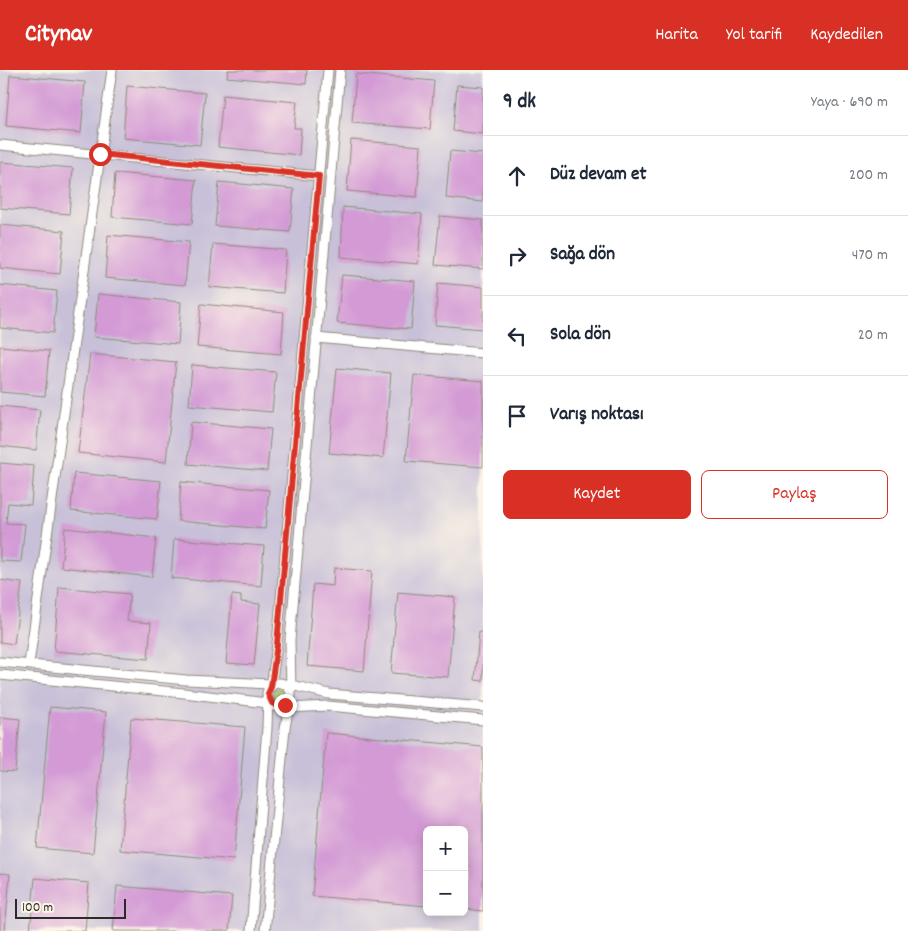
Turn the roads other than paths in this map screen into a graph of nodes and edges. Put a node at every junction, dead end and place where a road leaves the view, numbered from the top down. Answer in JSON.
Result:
{"nodes":[{"id":1,"x":112,"y":70,"type":"edge"},
{"id":2,"x":328,"y":70,"type":"edge"},
{"id":3,"x":340,"y":70,"type":"edge"},
{"id":4,"x":0,"y":145,"type":"edge"},
{"id":5,"x":100,"y":154,"type":"junction"},
{"id":6,"x":319,"y":176,"type":"junction"},
{"id":7,"x":316,"y":338,"type":"junction"},
{"id":8,"x":483,"y":354,"type":"edge"},
{"id":9,"x":0,"y":662,"type":"edge"},
{"id":10,"x":29,"y":664,"type":"junction"},
{"id":11,"x":0,"y":675,"type":"edge"},
{"id":12,"x":271,"y":685,"type":"junction"},
{"id":13,"x":290,"y":696,"type":"junction"},
{"id":14,"x":268,"y":700,"type":"junction"},
{"id":15,"x":483,"y":707,"type":"edge"},
{"id":16,"x":483,"y":720,"type":"edge"},
{"id":17,"x":251,"y":931,"type":"edge"},
{"id":18,"x":265,"y":931,"type":"edge"}],
"edges":[{"from":1,"to":5,"type":"street"},
{"from":2,"to":6,"type":"street"},
{"from":3,"to":7,"type":"street"},
{"from":4,"to":5,"type":"street"},
{"from":5,"to":6,"type":"street"},
{"from":5,"to":10,"type":"street"},
{"from":6,"to":12,"type":"street"},
{"from":7,"to":8,"type":"street"},
{"from":7,"to":13,"type":"street"},
{"from":9,"to":10,"type":"street"},
{"from":10,"to":12,"type":"street"},
{"from":11,"to":14,"type":"street"},
{"from":12,"to":13,"type":"street"},
{"from":12,"to":14,"type":"street"},
{"from":13,"to":14,"type":"street"},
{"from":13,"to":15,"type":"street"},
{"from":13,"to":16,"type":"street"},
{"from":13,"to":18,"type":"street"},
{"from":14,"to":17,"type":"street"}]}
